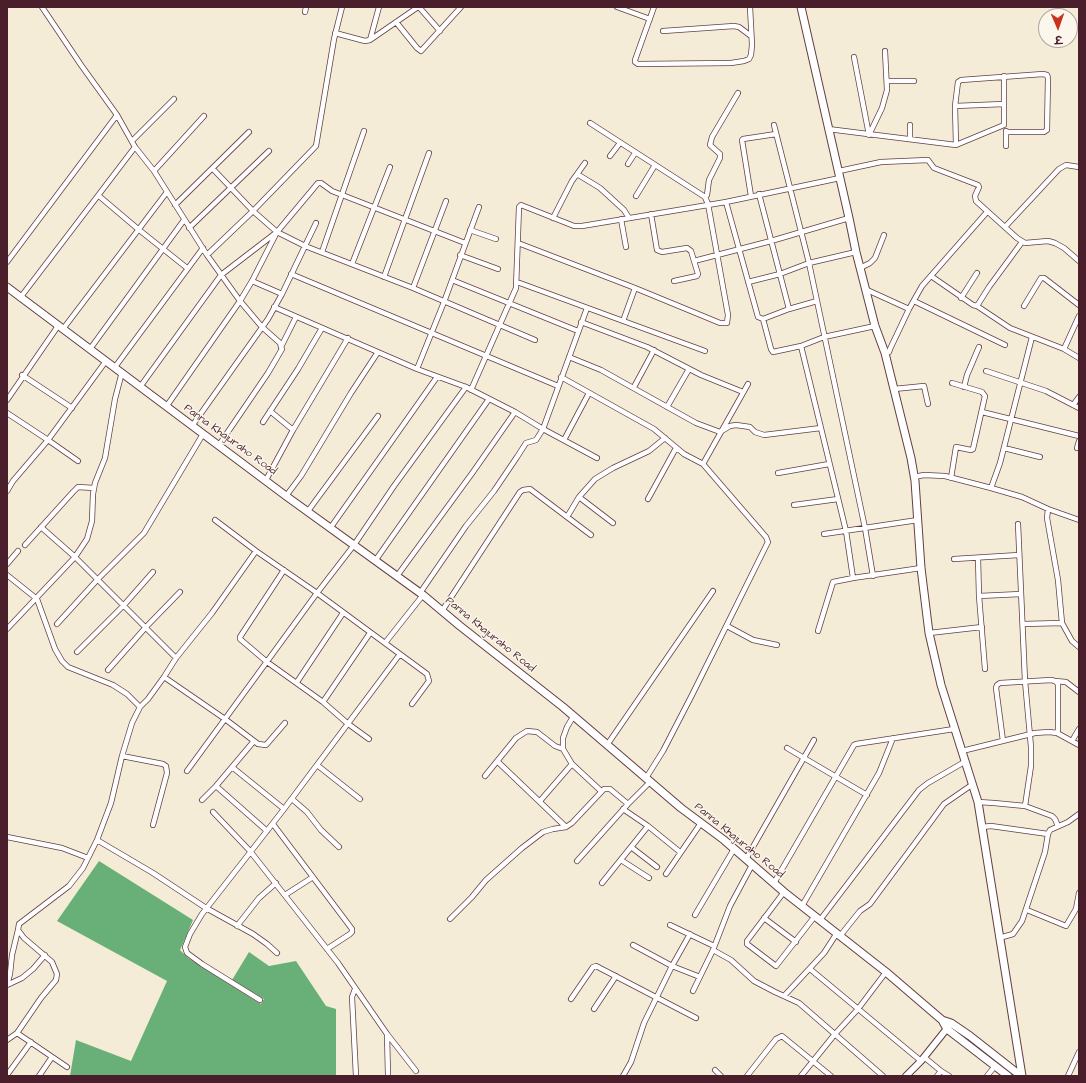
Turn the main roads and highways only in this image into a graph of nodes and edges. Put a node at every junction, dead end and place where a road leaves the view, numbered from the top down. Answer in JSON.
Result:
{"nodes":[{"id":1,"x":801,"y":7,"type":"edge"},
{"id":2,"x":7,"y":288,"type":"edge"},
{"id":3,"x":949,"y":1026,"type":"junction"},
{"id":4,"x":1008,"y":1076,"type":"edge"},
{"id":5,"x":1022,"y":1076,"type":"edge"}],
"edges":[{"from":1,"to":5,"type":"main road"},
{"from":2,"to":3,"type":"main road","name":"Panna Khajuraho Road"},
{"from":3,"to":4,"type":"main road","name":"Panna Khajuraho Road"},
{"from":3,"to":5,"type":"main road","name":"Panna Khajuraho Road"}]}
